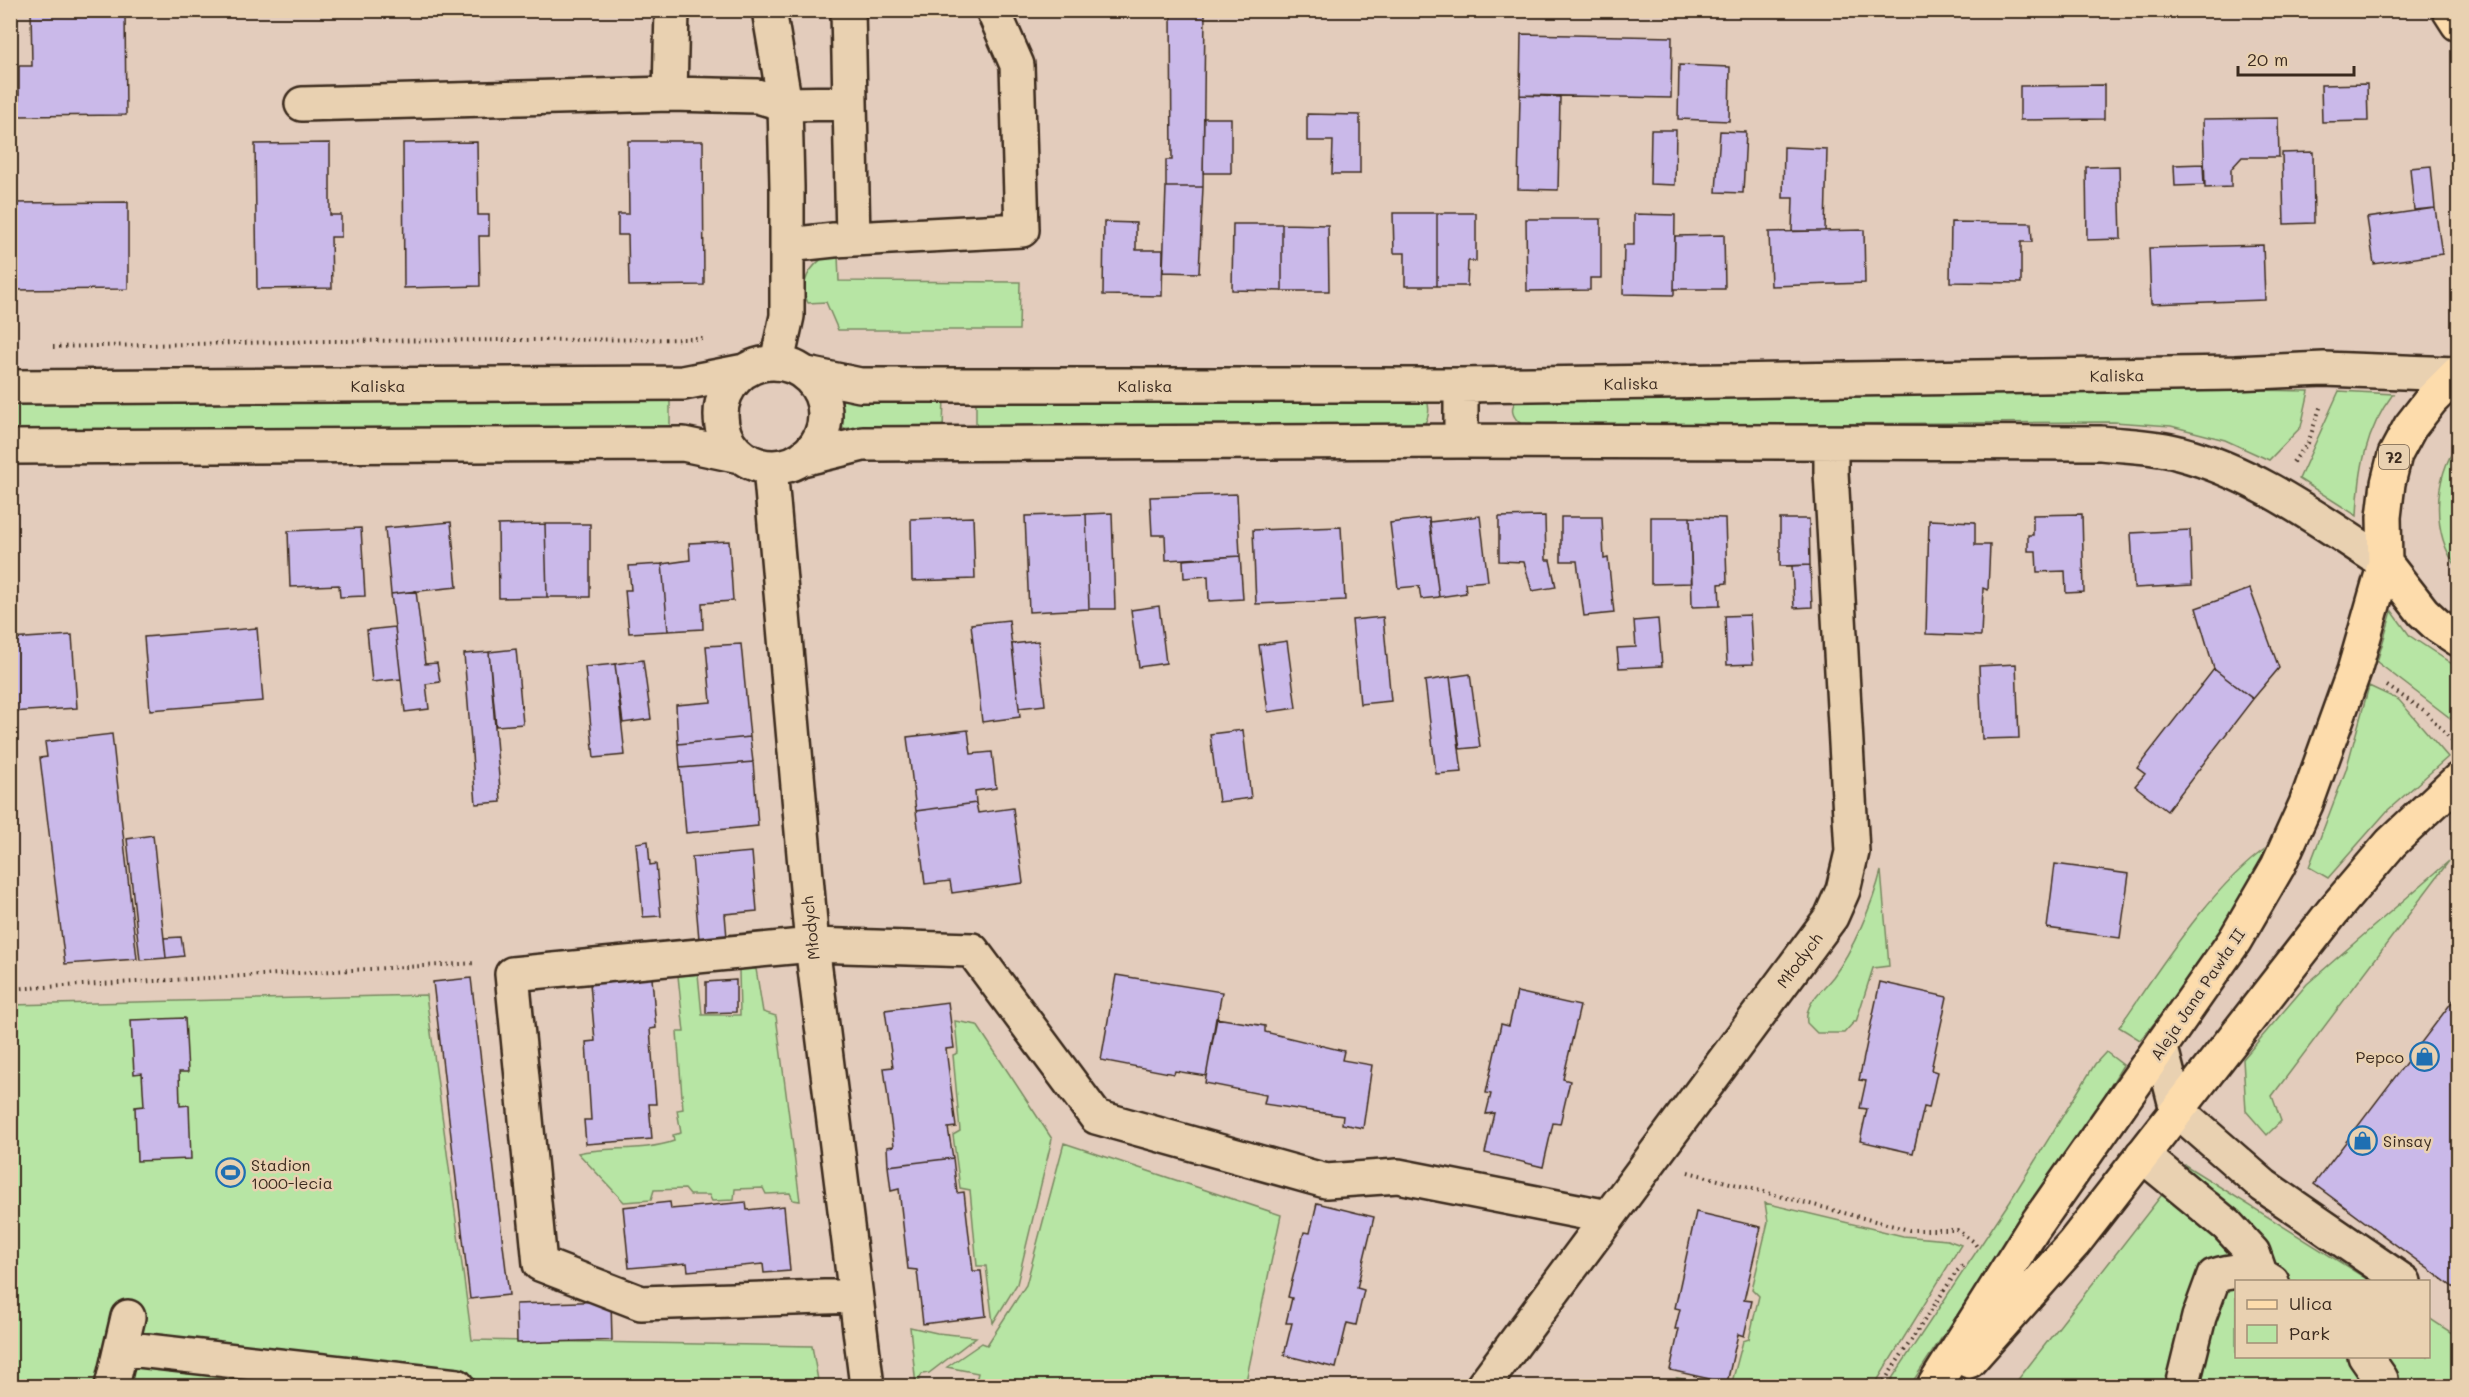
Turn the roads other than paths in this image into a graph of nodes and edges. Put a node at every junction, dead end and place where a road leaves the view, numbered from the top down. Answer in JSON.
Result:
{"nodes":[{"id":1,"x":672,"y":10,"type":"edge"},
{"id":2,"x":769,"y":10,"type":"edge"},
{"id":3,"x":848,"y":10,"type":"edge"},
{"id":4,"x":993,"y":10,"type":"edge"},
{"id":5,"x":2449,"y":10,"type":"edge"},
{"id":6,"x":2458,"y":24,"type":"edge"},
{"id":7,"x":670,"y":94,"type":"junction"},
{"id":8,"x":850,"y":103,"type":"junction"},
{"id":9,"x":302,"y":104,"type":"dead end"},
{"id":10,"x":784,"y":104,"type":"junction"},
{"id":11,"x":853,"y":239,"type":"junction"},
{"id":12,"x":788,"y":246,"type":"junction"},
{"id":13,"x":777,"y":363,"type":"junction"},
{"id":14,"x":745,"y":371,"type":"junction"},
{"id":15,"x":2458,"y":371,"type":"edge"},
{"id":16,"x":807,"y":374,"type":"junction"},
{"id":17,"x":1461,"y":386,"type":"junction"},
{"id":18,"x":10,"y":387,"type":"edge"},
{"id":19,"x":1461,"y":441,"type":"junction"},
{"id":20,"x":1831,"y":443,"type":"junction"},
{"id":21,"x":10,"y":447,"type":"edge"},
{"id":22,"x":740,"y":456,"type":"junction"},
{"id":23,"x":802,"y":459,"type":"junction"},
{"id":24,"x":770,"y":467,"type":"junction"},
{"id":25,"x":2385,"y":563,"type":"junction"},
{"id":26,"x":2458,"y":639,"type":"edge"},
{"id":27,"x":2458,"y":780,"type":"edge"},
{"id":28,"x":812,"y":945,"type":"junction"},
{"id":29,"x":2161,"y":1048,"type":"junction"},
{"id":30,"x":2177,"y":1110,"type":"junction"},
{"id":31,"x":2142,"y":1155,"type":"junction"},
{"id":32,"x":1608,"y":1217,"type":"junction"},
{"id":33,"x":2266,"y":1277,"type":"edge"},
{"id":34,"x":2403,"y":1280,"type":"edge"},
{"id":35,"x":855,"y":1296,"type":"junction"},
{"id":36,"x":2366,"y":1358,"type":"edge"},
{"id":37,"x":112,"y":1386,"type":"edge"},
{"id":38,"x":457,"y":1386,"type":"edge"},
{"id":39,"x":867,"y":1386,"type":"edge"},
{"id":40,"x":1483,"y":1386,"type":"edge"},
{"id":41,"x":1934,"y":1386,"type":"edge"},
{"id":42,"x":1945,"y":1386,"type":"edge"},
{"id":43,"x":2182,"y":1386,"type":"edge"},
{"id":44,"x":2380,"y":1386,"type":"edge"}],
"edges":[{"from":1,"to":7,"type":"street"},
{"from":2,"to":10,"type":"street"},
{"from":3,"to":8,"type":"street"},
{"from":4,"to":11,"type":"street"},
{"from":5,"to":6,"type":"main road"},
{"from":7,"to":9,"type":"street"},
{"from":7,"to":10,"type":"street"},
{"from":8,"to":10,"type":"street"},
{"from":8,"to":11,"type":"street"},
{"from":10,"to":12,"type":"street"},
{"from":11,"to":12,"type":"street"},
{"from":12,"to":13,"type":"street"},
{"from":13,"to":14,"type":"street"},
{"from":13,"to":16,"type":"street"},
{"from":14,"to":18,"type":"street","name":"Kaliska"},
{"from":14,"to":22,"type":"street"},
{"from":15,"to":17,"type":"street","name":"Kaliska"},
{"from":15,"to":25,"type":"main road","number":"72"},
{"from":16,"to":17,"type":"street","name":"Kaliska"},
{"from":16,"to":23,"type":"street"},
{"from":17,"to":19,"type":"street"},
{"from":19,"to":20,"type":"street"},
{"from":19,"to":23,"type":"street"},
{"from":20,"to":25,"type":"street"},
{"from":20,"to":32,"type":"street","name":"Młodych"},
{"from":21,"to":22,"type":"street"},
{"from":22,"to":24,"type":"street"},
{"from":23,"to":24,"type":"street"},
{"from":24,"to":28,"type":"street","name":"Młodych"},
{"from":25,"to":26,"type":"main road"},
{"from":25,"to":29,"type":"main road","name":"Aleja Jana Pawła II"},
{"from":27,"to":30,"type":"main road"},
{"from":28,"to":32,"type":"street"},
{"from":28,"to":35,"type":"street","name":"Młodych"},
{"from":28,"to":35,"type":"street"},
{"from":29,"to":30,"type":"street"},
{"from":29,"to":41,"type":"main road","name":"Aleja Jana Pawła II"},
{"from":30,"to":31,"type":"main road"},
{"from":30,"to":34,"type":"street"},
{"from":31,"to":33,"type":"street"},
{"from":31,"to":42,"type":"main road"},
{"from":32,"to":40,"type":"street","name":"Młodych"},
{"from":33,"to":43,"type":"street"},
{"from":35,"to":39,"type":"street","name":"Młodych"},
{"from":36,"to":44,"type":"street"},
{"from":37,"to":38,"type":"street"}]}
